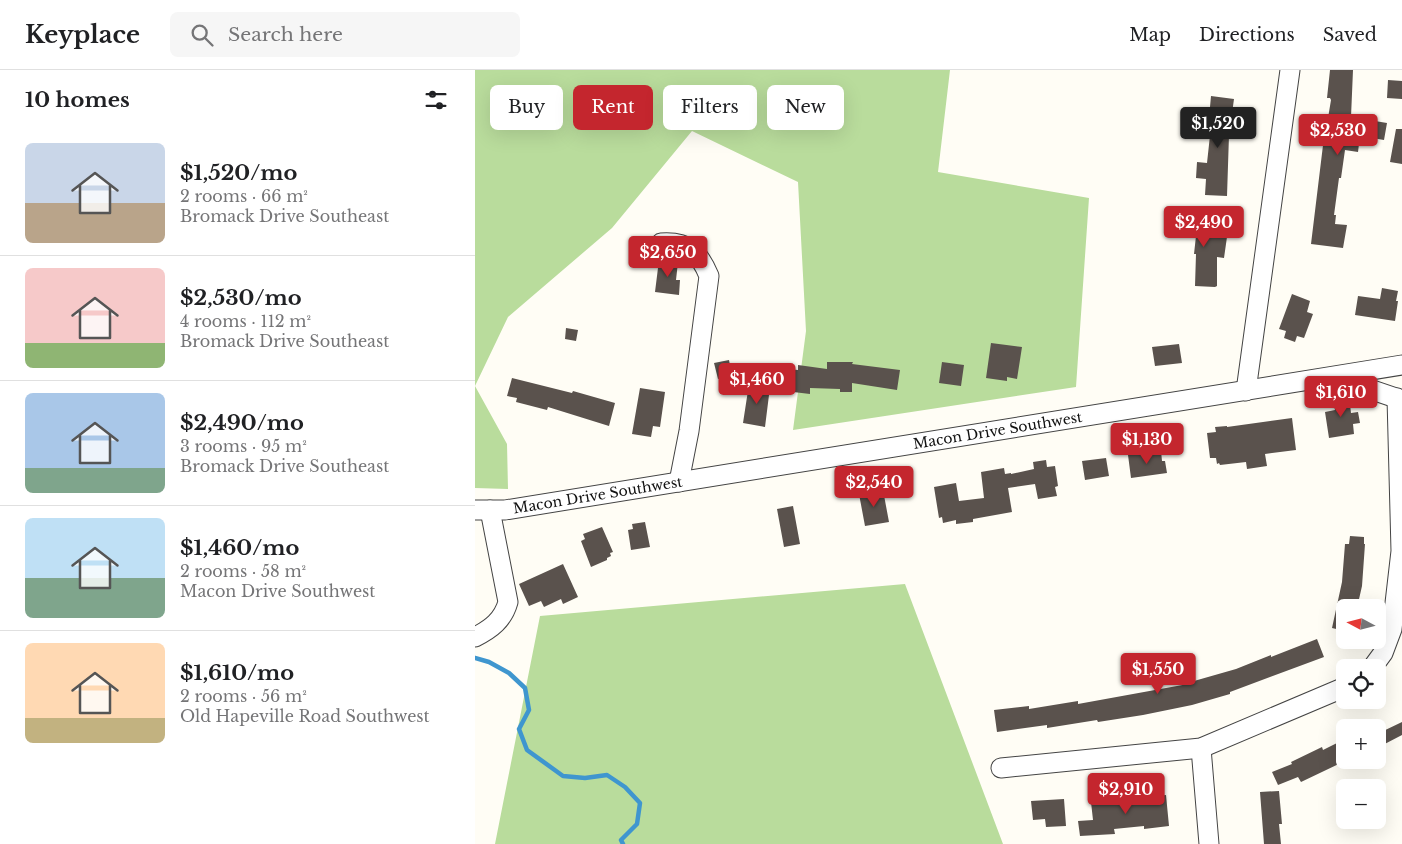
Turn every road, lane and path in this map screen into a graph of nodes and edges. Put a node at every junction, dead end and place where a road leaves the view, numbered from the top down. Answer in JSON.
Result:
{"nodes":[{"id":1,"x":1290,"y":70,"type":"edge"},
{"id":2,"x":661,"y":243,"type":"dead end"},
{"id":3,"x":1402,"y":365,"type":"edge"},
{"id":4,"x":1334,"y":377,"type":"junction"},
{"id":5,"x":1246,"y":391,"type":"junction"},
{"id":6,"x":1399,"y":399,"type":"edge"},
{"id":7,"x":679,"y":482,"type":"junction"},
{"id":8,"x":483,"y":510,"type":"edge"},
{"id":9,"x":478,"y":635,"type":"edge"},
{"id":10,"x":1379,"y":659,"type":"edge"},
{"id":11,"x":1336,"y":691,"type":"edge"},
{"id":12,"x":1201,"y":748,"type":"junction"},
{"id":13,"x":1001,"y":768,"type":"dead end"},
{"id":14,"x":1209,"y":844,"type":"edge"}],
"edges":[{"from":1,"to":5,"type":"street"},
{"from":2,"to":7,"type":"street"},
{"from":3,"to":4,"type":"street","name":"Macon Drive Southwest"},
{"from":4,"to":5,"type":"street","name":"Macon Drive Southwest"},
{"from":4,"to":6,"type":"street"},
{"from":5,"to":7,"type":"street","name":"Macon Drive Southwest"},
{"from":6,"to":10,"type":"street"},
{"from":7,"to":8,"type":"street","name":"Macon Drive Southwest"},
{"from":8,"to":9,"type":"street"},
{"from":11,"to":12,"type":"street"},
{"from":12,"to":13,"type":"street"},
{"from":12,"to":14,"type":"street"}]}
